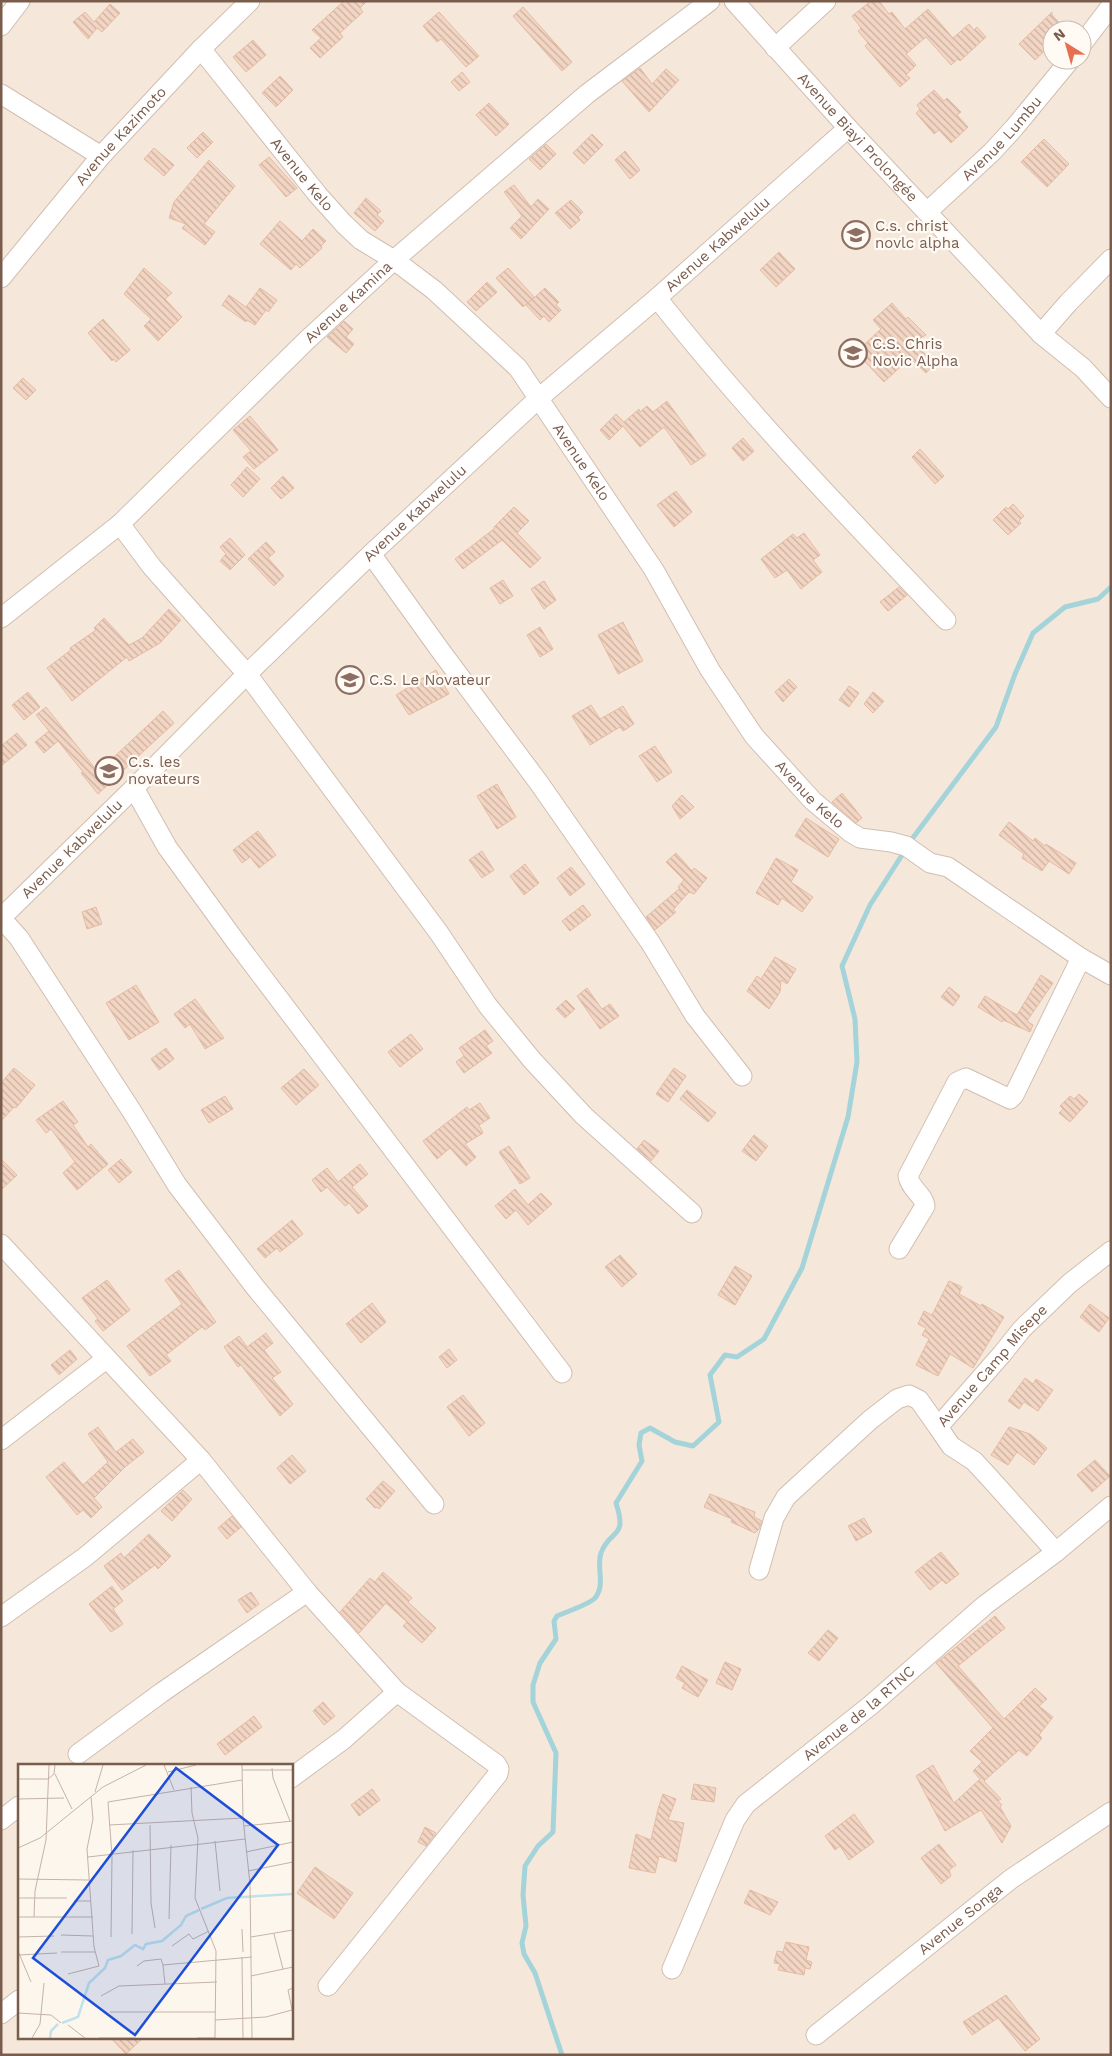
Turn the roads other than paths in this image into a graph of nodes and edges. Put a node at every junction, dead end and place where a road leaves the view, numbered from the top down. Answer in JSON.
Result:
{"nodes":[{"id":1,"x":20,"y":1,"type":"edge"},
{"id":2,"x":250,"y":1,"type":"edge"},
{"id":3,"x":710,"y":1,"type":"edge"},
{"id":4,"x":734,"y":1,"type":"edge"},
{"id":5,"x":826,"y":1,"type":"edge"},
{"id":6,"x":1111,"y":6,"type":"edge"},
{"id":7,"x":1,"y":26,"type":"edge"},
{"id":8,"x":1092,"y":31,"type":"edge"},
{"id":9,"x":201,"y":48,"type":"junction"},
{"id":10,"x":775,"y":48,"type":"junction"},
{"id":11,"x":1062,"y":70,"type":"edge"},
{"id":12,"x":1,"y":94,"type":"edge"},
{"id":13,"x":848,"y":128,"type":"junction"},
{"id":14,"x":100,"y":156,"type":"junction"},
{"id":15,"x":926,"y":212,"type":"junction"},
{"id":16,"x":1111,"y":258,"type":"edge"},
{"id":17,"x":394,"y":260,"type":"junction"},
{"id":18,"x":1,"y":278,"type":"edge"},
{"id":19,"x":657,"y":298,"type":"junction"},
{"id":20,"x":1041,"y":334,"type":"junction"},
{"id":21,"x":539,"y":398,"type":"junction"},
{"id":22,"x":1111,"y":398,"type":"edge"},
{"id":23,"x":120,"y":524,"type":"junction"},
{"id":24,"x":371,"y":554,"type":"junction"},
{"id":25,"x":1,"y":618,"type":"edge"},
{"id":26,"x":946,"y":620,"type":"dead end"},
{"id":27,"x":247,"y":674,"type":"junction"},
{"id":28,"x":134,"y":788,"type":"junction"},
{"id":29,"x":1,"y":918,"type":"edge"},
{"id":30,"x":1081,"y":958,"type":"junction"},
{"id":31,"x":1111,"y":975,"type":"edge"},
{"id":32,"x":742,"y":1076,"type":"dead end"},
{"id":33,"x":692,"y":1213,"type":"dead end"},
{"id":34,"x":1,"y":1244,"type":"edge"},
{"id":35,"x":900,"y":1249,"type":"dead end"},
{"id":36,"x":1111,"y":1251,"type":"edge"},
{"id":37,"x":106,"y":1359,"type":"junction"},
{"id":38,"x":562,"y":1373,"type":"dead end"},
{"id":39,"x":938,"y":1427,"type":"junction"},
{"id":40,"x":1,"y":1440,"type":"edge"},
{"id":41,"x":201,"y":1460,"type":"junction"},
{"id":42,"x":434,"y":1504,"type":"dead end"},
{"id":43,"x":1111,"y":1506,"type":"edge"},
{"id":44,"x":1056,"y":1552,"type":"junction"},
{"id":45,"x":759,"y":1570,"type":"dead end"},
{"id":46,"x":307,"y":1592,"type":"junction"},
{"id":47,"x":1,"y":1617,"type":"edge"},
{"id":48,"x":397,"y":1692,"type":"junction"},
{"id":49,"x":78,"y":1754,"type":"dead end"},
{"id":50,"x":292,"y":1777,"type":"edge"},
{"id":51,"x":18,"y":1807,"type":"edge"},
{"id":52,"x":1111,"y":1812,"type":"edge"},
{"id":53,"x":1,"y":1820,"type":"edge"},
{"id":54,"x":672,"y":1969,"type":"dead end"},
{"id":55,"x":328,"y":1986,"type":"dead end"},
{"id":56,"x":18,"y":2001,"type":"edge"},
{"id":57,"x":1,"y":2014,"type":"edge"},
{"id":58,"x":816,"y":2035,"type":"dead end"}],
"edges":[{"from":1,"to":7,"type":"street"},
{"from":2,"to":9,"type":"street","name":"Avenue Kazimoto"},
{"from":3,"to":17,"type":"street","name":"Avenue Kamina"},
{"from":4,"to":10,"type":"street","name":"Avenue Biayi Prolongée"},
{"from":5,"to":10,"type":"street"},
{"from":6,"to":8,"type":"street"},
{"from":9,"to":14,"type":"street","name":"Avenue Kazimoto"},
{"from":9,"to":17,"type":"street","name":"Avenue Kelo"},
{"from":10,"to":13,"type":"street","name":"Avenue Biayi Prolongée"},
{"from":11,"to":15,"type":"street","name":"Avenue Lumbu"},
{"from":12,"to":14,"type":"street"},
{"from":13,"to":15,"type":"street","name":"Avenue Biayi Prolongée"},
{"from":13,"to":19,"type":"street","name":"Avenue Kabwelulu"},
{"from":14,"to":18,"type":"street","name":"Avenue Kazimoto"},
{"from":15,"to":20,"type":"street","name":"Avenue Biayi Prolongée"},
{"from":16,"to":20,"type":"street"},
{"from":17,"to":21,"type":"street","name":"Avenue Kelo"},
{"from":17,"to":23,"type":"street","name":"Avenue Kamina"},
{"from":19,"to":21,"type":"street","name":"Avenue Kabwelulu"},
{"from":19,"to":26,"type":"street"},
{"from":20,"to":22,"type":"street","name":"Avenue Biayi Prolongée"},
{"from":21,"to":24,"type":"street","name":"Avenue Kabwelulu"},
{"from":21,"to":30,"type":"street","name":"Avenue Kelo"},
{"from":23,"to":25,"type":"street","name":"Avenue Kamina"},
{"from":23,"to":27,"type":"street"},
{"from":24,"to":27,"type":"street","name":"Avenue Kabwelulu"},
{"from":24,"to":32,"type":"street"},
{"from":27,"to":28,"type":"street","name":"Avenue Kabwelulu"},
{"from":27,"to":33,"type":"street"},
{"from":28,"to":29,"type":"street","name":"Avenue Kabwelulu"},
{"from":28,"to":38,"type":"street"},
{"from":29,"to":42,"type":"street"},
{"from":30,"to":31,"type":"street","name":"Avenue Kelo"},
{"from":30,"to":35,"type":"street"},
{"from":34,"to":37,"type":"street"},
{"from":36,"to":39,"type":"street","name":"Avenue Camp Misepe"},
{"from":37,"to":40,"type":"street"},
{"from":37,"to":41,"type":"street"},
{"from":39,"to":44,"type":"street","name":"Avenue Camp Misepe"},
{"from":39,"to":45,"type":"street"},
{"from":41,"to":46,"type":"street"},
{"from":41,"to":47,"type":"street"},
{"from":43,"to":44,"type":"street","name":"Avenue de la RTNC"},
{"from":44,"to":54,"type":"street","name":"Avenue de la RTNC"},
{"from":46,"to":48,"type":"street"},
{"from":46,"to":49,"type":"street"},
{"from":48,"to":50,"type":"street"},
{"from":48,"to":55,"type":"street"},
{"from":51,"to":53,"type":"street"},
{"from":52,"to":58,"type":"street","name":"Avenue Songa"},
{"from":56,"to":57,"type":"street"}]}
